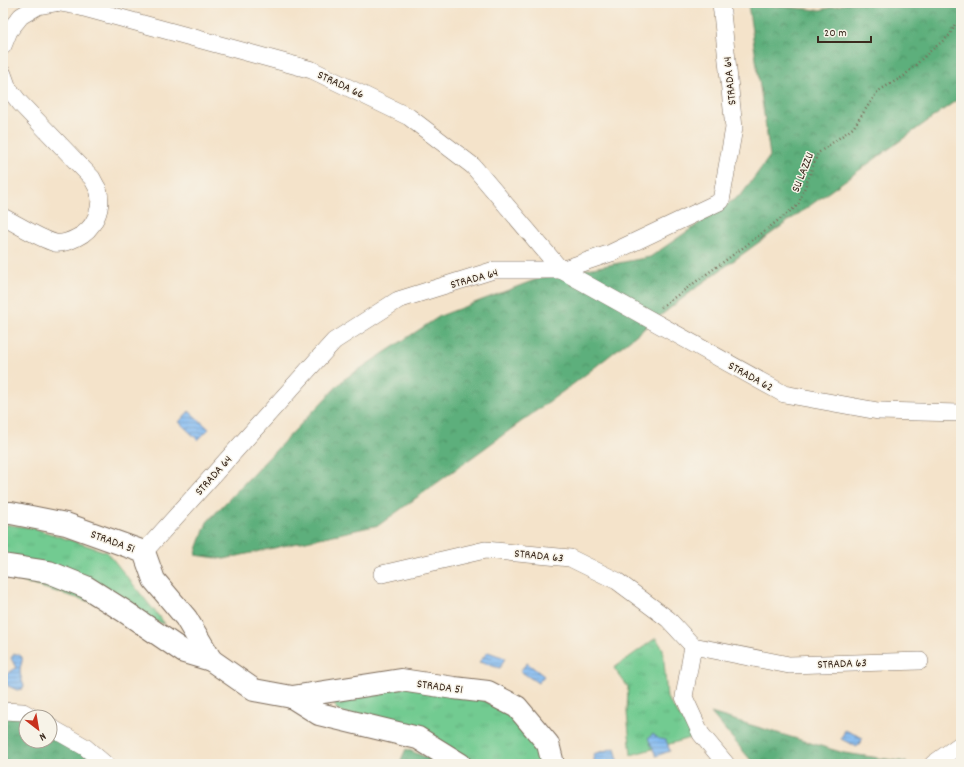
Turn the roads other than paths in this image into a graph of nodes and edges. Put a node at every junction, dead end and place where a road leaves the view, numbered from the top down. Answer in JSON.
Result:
{"nodes":[{"id":1,"x":55,"y":3,"type":"edge"},
{"id":2,"x":60,"y":3,"type":"edge"},
{"id":3,"x":721,"y":3,"type":"edge"},
{"id":4,"x":3,"y":46,"type":"edge"},
{"id":5,"x":3,"y":74,"type":"edge"},
{"id":6,"x":3,"y":217,"type":"edge"},
{"id":7,"x":561,"y":270,"type":"junction"},
{"id":8,"x":961,"y":413,"type":"edge"},
{"id":9,"x":3,"y":514,"type":"edge"},
{"id":10,"x":144,"y":552,"type":"junction"},
{"id":11,"x":3,"y":565,"type":"edge"},
{"id":12,"x":382,"y":574,"type":"dead end"},
{"id":13,"x":693,"y":646,"type":"junction"},
{"id":14,"x":211,"y":660,"type":"junction"},
{"id":15,"x":920,"y":661,"type":"dead end"},
{"id":16,"x":292,"y":696,"type":"junction"},
{"id":17,"x":3,"y":711,"type":"edge"},
{"id":18,"x":18,"y":712,"type":"edge"},
{"id":19,"x":58,"y":732,"type":"edge"},
{"id":20,"x":961,"y":744,"type":"edge"},
{"id":21,"x":105,"y":764,"type":"edge"},
{"id":22,"x":460,"y":764,"type":"edge"},
{"id":23,"x":553,"y":764,"type":"edge"},
{"id":24,"x":726,"y":764,"type":"edge"},
{"id":25,"x":933,"y":764,"type":"edge"}],
"edges":[{"from":1,"to":4,"type":"street"},
{"from":2,"to":7,"type":"street","name":"STRADA 66"},
{"from":3,"to":7,"type":"street","name":"STRADA 64"},
{"from":5,"to":6,"type":"street"},
{"from":7,"to":8,"type":"street","name":"STRADA 62"},
{"from":7,"to":10,"type":"street","name":"STRADA 64"},
{"from":9,"to":10,"type":"street","name":"STRADA 51"},
{"from":10,"to":14,"type":"street","name":"STRADA 51"},
{"from":11,"to":14,"type":"street","name":"STRADA 51"},
{"from":12,"to":13,"type":"street","name":"STRADA 63"},
{"from":13,"to":15,"type":"street","name":"STRADA 63"},
{"from":13,"to":24,"type":"street"},
{"from":14,"to":16,"type":"street","name":"STRADA 51"},
{"from":16,"to":22,"type":"street","name":"STRADA 51"},
{"from":16,"to":23,"type":"street","name":"STRADA 51"},
{"from":17,"to":18,"type":"street"},
{"from":19,"to":21,"type":"street"},
{"from":20,"to":25,"type":"street"}]}
